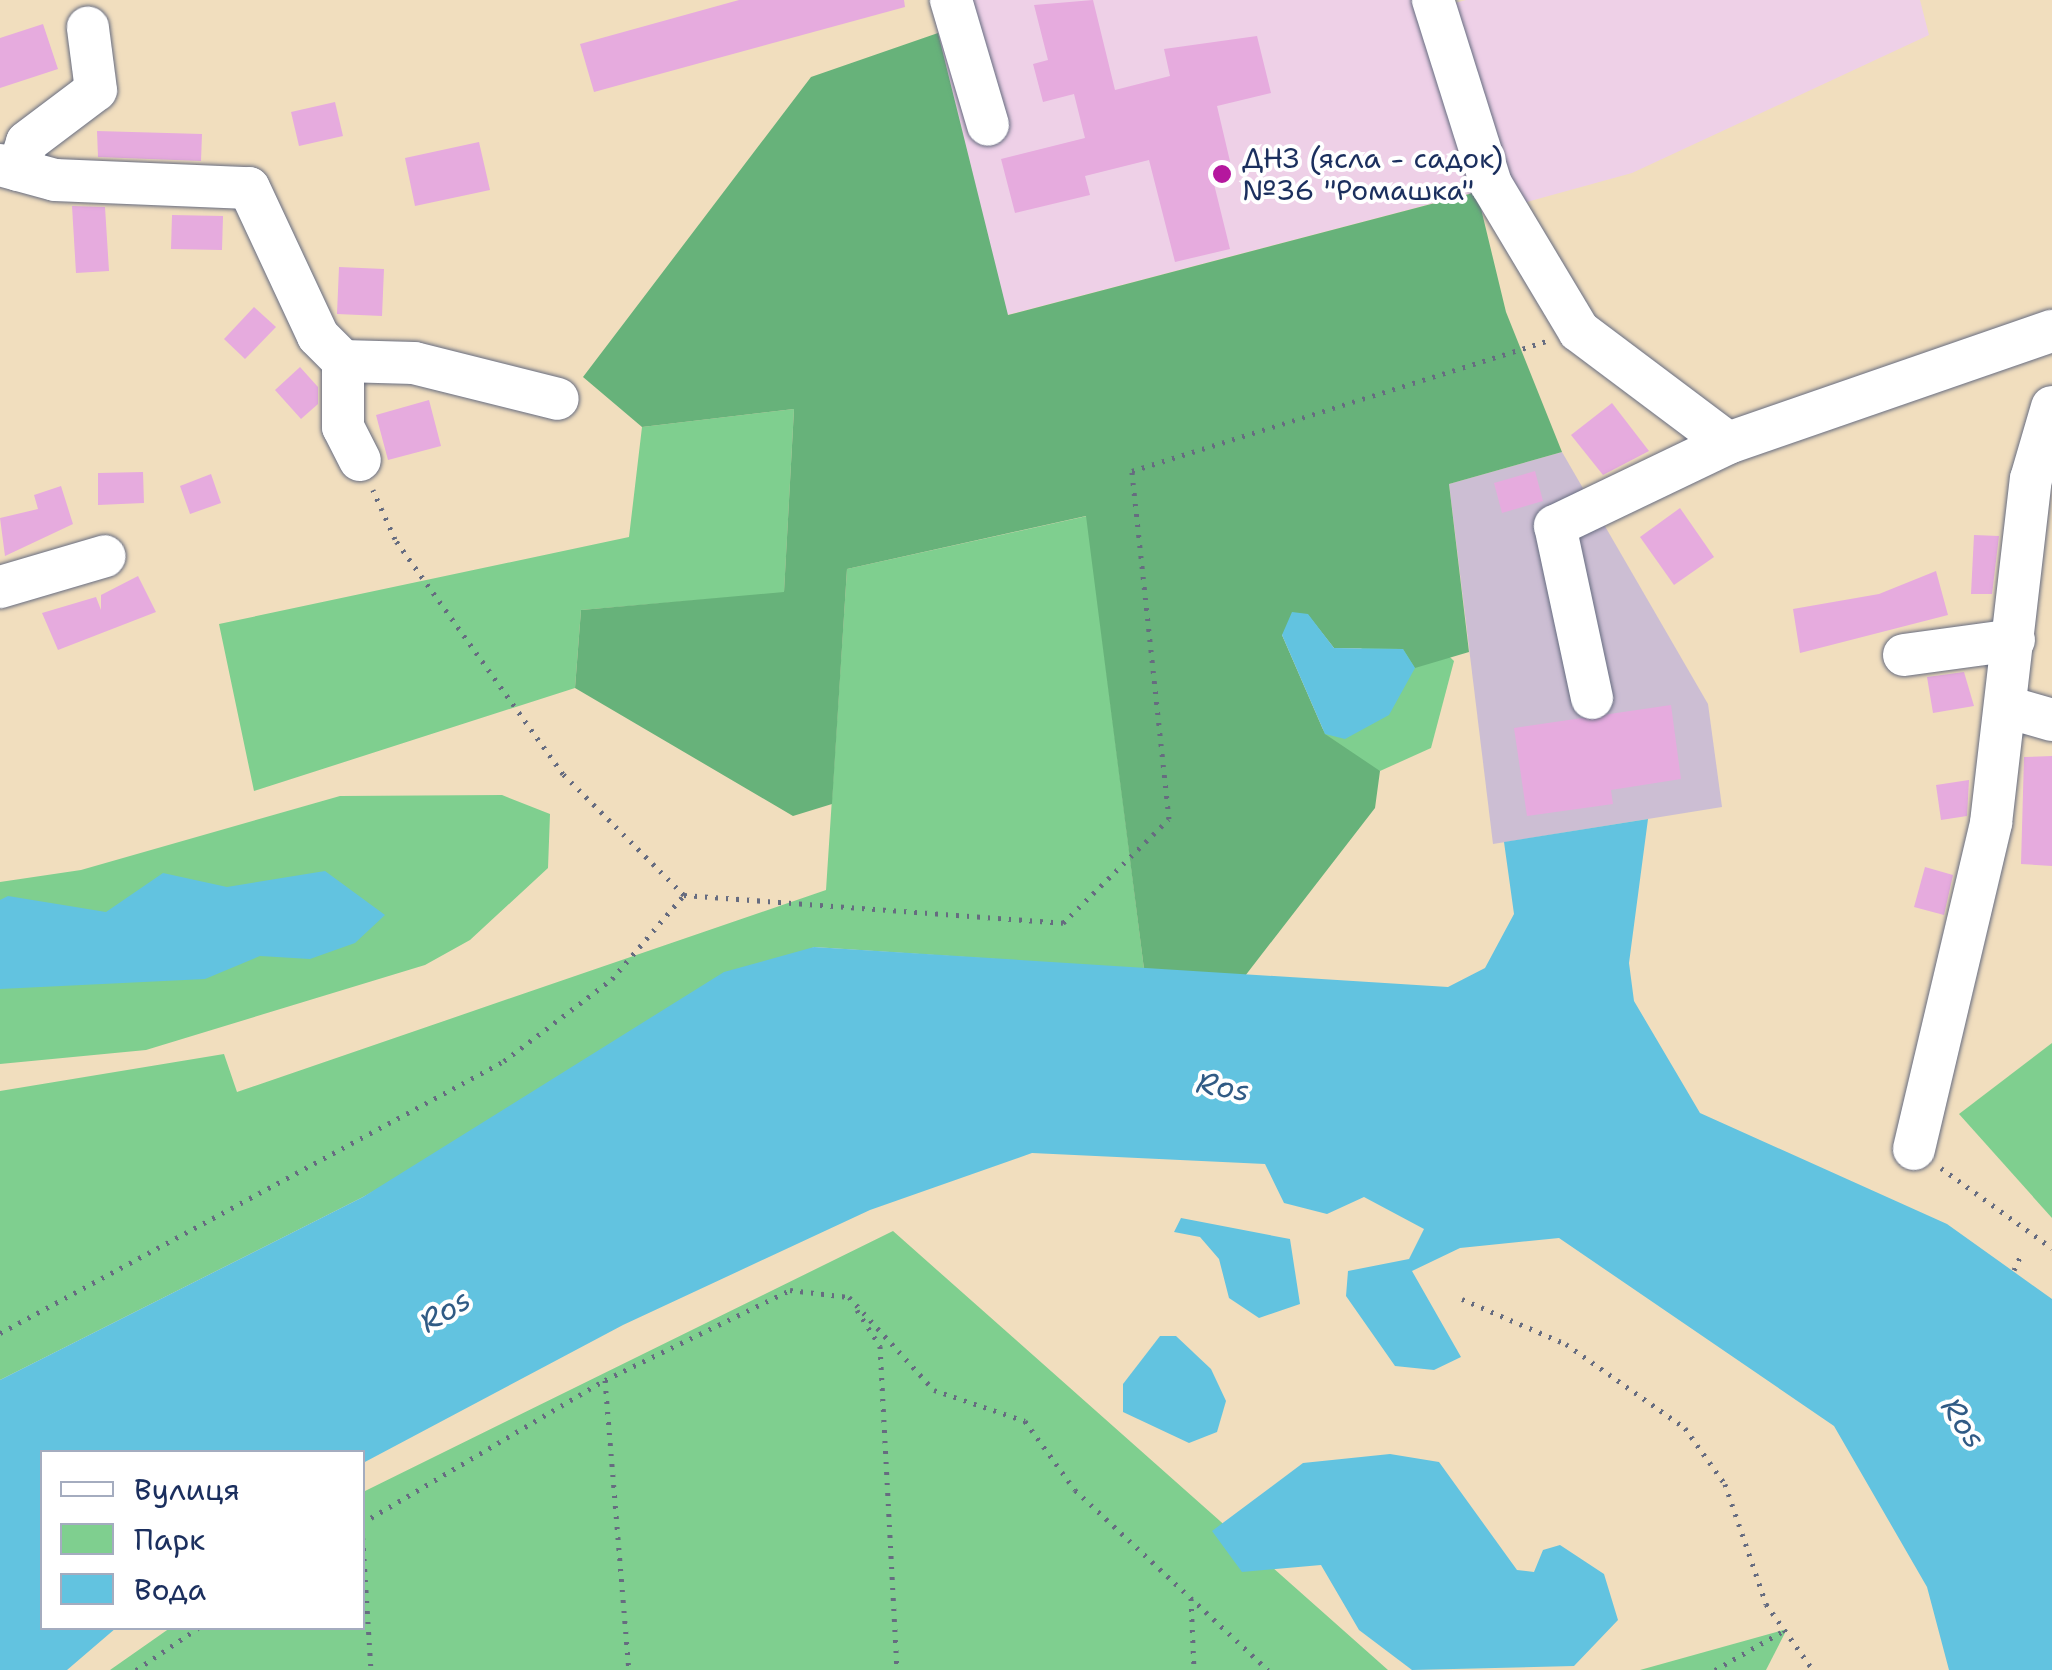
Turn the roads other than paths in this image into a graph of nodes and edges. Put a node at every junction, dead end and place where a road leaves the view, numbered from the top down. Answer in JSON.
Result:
{"nodes":[{"id":1,"x":951,"y":0,"type":"edge"},
{"id":2,"x":1433,"y":0,"type":"edge"},
{"id":3,"x":88,"y":28,"type":"dead end"},
{"id":4,"x":988,"y":125,"type":"dead end"},
{"id":5,"x":9,"y":167,"type":"edge"},
{"id":6,"x":2052,"y":331,"type":"edge"},
{"id":7,"x":343,"y":361,"type":"junction"},
{"id":8,"x":558,"y":399,"type":"dead end"},
{"id":9,"x":2052,"y":407,"type":"edge"},
{"id":10,"x":1728,"y":443,"type":"junction"},
{"id":11,"x":360,"y":460,"type":"road end"},
{"id":12,"x":105,"y":556,"type":"dead end"},
{"id":13,"x":0,"y":587,"type":"edge"},
{"id":14,"x":2014,"y":640,"type":"junction"},
{"id":15,"x":1904,"y":655,"type":"dead end"},
{"id":16,"x":1592,"y":698,"type":"dead end"},
{"id":17,"x":2006,"y":708,"type":"junction"},
{"id":18,"x":2052,"y":720,"type":"edge"},
{"id":19,"x":1914,"y":1149,"type":"road end"}],
"edges":[{"from":1,"to":4,"type":"street"},
{"from":2,"to":10,"type":"street"},
{"from":3,"to":5,"type":"street"},
{"from":5,"to":7,"type":"street"},
{"from":6,"to":10,"type":"street"},
{"from":7,"to":8,"type":"street"},
{"from":7,"to":11,"type":"street"},
{"from":9,"to":14,"type":"street"},
{"from":10,"to":16,"type":"street"},
{"from":12,"to":13,"type":"street"},
{"from":14,"to":15,"type":"street"},
{"from":14,"to":17,"type":"street"},
{"from":17,"to":18,"type":"street"},
{"from":17,"to":19,"type":"street"}]}
